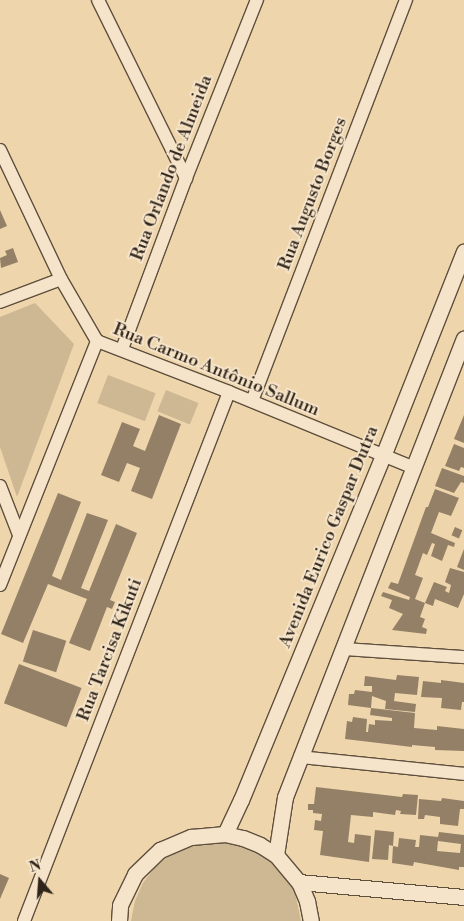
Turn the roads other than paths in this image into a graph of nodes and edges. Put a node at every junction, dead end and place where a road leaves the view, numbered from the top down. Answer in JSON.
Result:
{"nodes":[{"id":1,"x":98,"y":0,"type":"edge"},
{"id":2,"x":257,"y":0,"type":"edge"},
{"id":3,"x":406,"y":0,"type":"edge"},
{"id":4,"x":0,"y":150,"type":"edge"},
{"id":5,"x":5,"y":175,"type":"edge"},
{"id":6,"x":186,"y":178,"type":"junction"},
{"id":7,"x":464,"y":251,"type":"edge"},
{"id":8,"x":61,"y":279,"type":"junction"},
{"id":9,"x":0,"y":302,"type":"edge"},
{"id":10,"x":464,"y":339,"type":"edge"},
{"id":11,"x":97,"y":341,"type":"junction"},
{"id":12,"x":122,"y":349,"type":"junction"},
{"id":13,"x":229,"y":392,"type":"junction"},
{"id":14,"x":252,"y":401,"type":"junction"},
{"id":15,"x":383,"y":456,"type":"junction"},
{"id":16,"x":414,"y":468,"type":"junction"},
{"id":17,"x":0,"y":486,"type":"edge"},
{"id":18,"x":19,"y":535,"type":"junction"},
{"id":19,"x":12,"y":551,"type":"junction"},
{"id":20,"x":0,"y":556,"type":"edge"},
{"id":21,"x":0,"y":585,"type":"edge"},
{"id":22,"x":343,"y":649,"type":"junction"},
{"id":23,"x":464,"y":657,"type":"edge"},
{"id":24,"x":300,"y":757,"type":"junction"},
{"id":25,"x":464,"y":774,"type":"edge"},
{"id":26,"x":225,"y":834,"type":"junction"},
{"id":27,"x":276,"y":855,"type":"junction"},
{"id":28,"x":299,"y":882,"type":"junction"},
{"id":29,"x":464,"y":897,"type":"edge"},
{"id":30,"x":24,"y":921,"type":"edge"},
{"id":31,"x":119,"y":921,"type":"edge"},
{"id":32,"x":312,"y":921,"type":"edge"}],
"edges":[{"from":1,"to":6,"type":"street"},
{"from":2,"to":6,"type":"street","name":"Rua Orlando de Almeida"},
{"from":3,"to":14,"type":"street","name":"Rua Augusto Borges"},
{"from":4,"to":5,"type":"street","name":"Rua Carmo Antônio Sallum"},
{"from":5,"to":8,"type":"street","name":"Rua Carmo Antônio Sallum"},
{"from":6,"to":12,"type":"street","name":"Rua Orlando de Almeida"},
{"from":7,"to":15,"type":"street","name":"Avenida Eurico Gaspar Dutra"},
{"from":8,"to":9,"type":"street"},
{"from":8,"to":11,"type":"street","name":"Rua Carmo Antônio Sallum"},
{"from":10,"to":16,"type":"street"},
{"from":11,"to":12,"type":"street","name":"Rua Carmo Antônio Sallum"},
{"from":11,"to":18,"type":"street"},
{"from":12,"to":13,"type":"street","name":"Rua Carmo Antônio Sallum"},
{"from":13,"to":14,"type":"street","name":"Rua Carmo Antônio Sallum"},
{"from":13,"to":30,"type":"street","name":"Rua Tarcisa Kikuti"},
{"from":14,"to":15,"type":"street","name":"Rua Carmo Antônio Sallum"},
{"from":15,"to":16,"type":"street","name":"Rua Carmo Antônio Sallum"},
{"from":15,"to":26,"type":"street","name":"Avenida Eurico Gaspar Dutra"},
{"from":16,"to":22,"type":"street"},
{"from":17,"to":18,"type":"street"},
{"from":18,"to":19,"type":"street"},
{"from":19,"to":20,"type":"street"},
{"from":19,"to":21,"type":"street"},
{"from":22,"to":23,"type":"street"},
{"from":22,"to":24,"type":"street"},
{"from":24,"to":25,"type":"street"},
{"from":24,"to":27,"type":"street"},
{"from":26,"to":27,"type":"street"},
{"from":26,"to":31,"type":"street"},
{"from":27,"to":28,"type":"street"},
{"from":28,"to":29,"type":"street"},
{"from":28,"to":32,"type":"street"}]}
